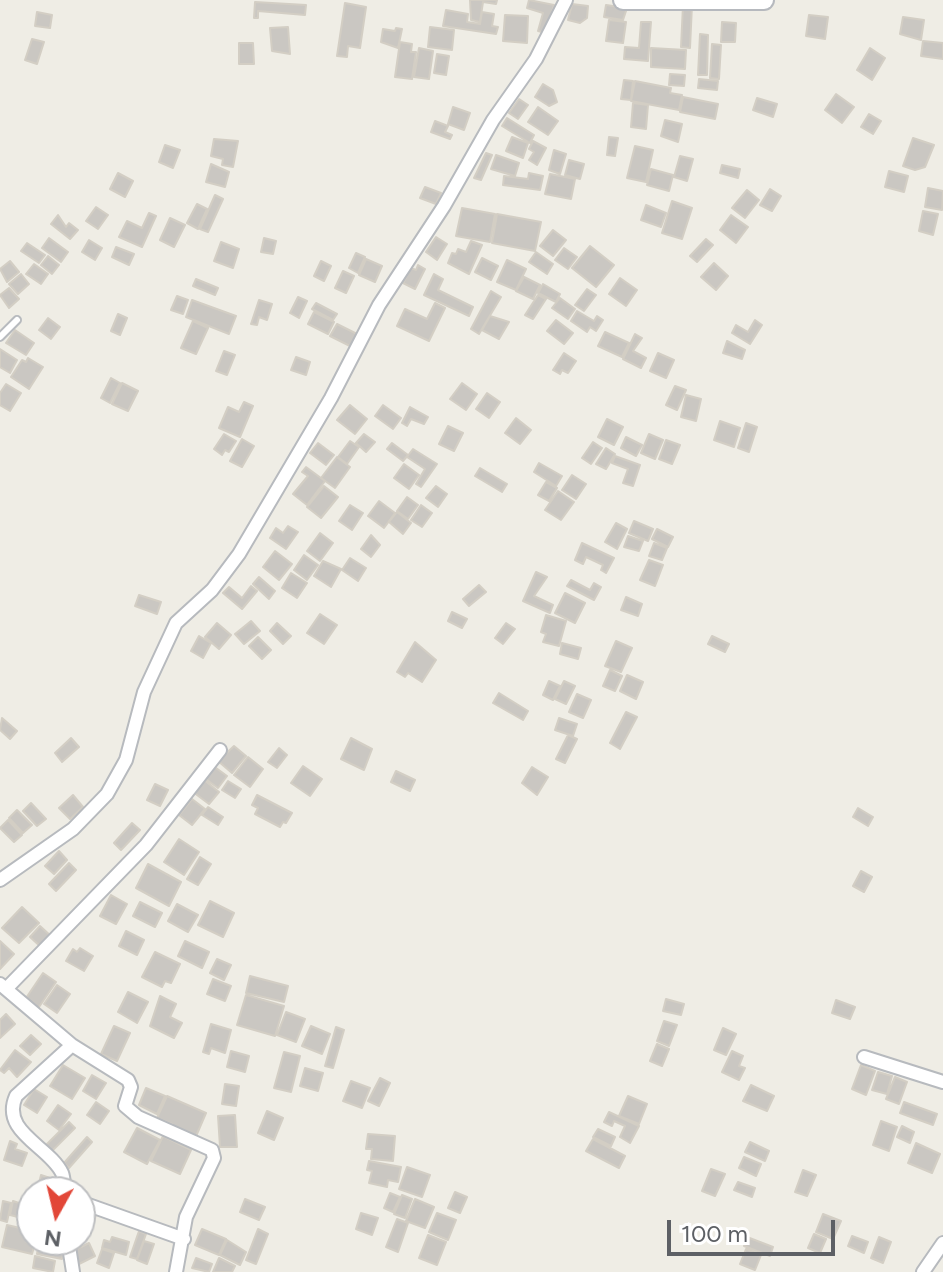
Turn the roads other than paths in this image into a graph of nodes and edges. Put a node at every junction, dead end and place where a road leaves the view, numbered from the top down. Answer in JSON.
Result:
{"nodes":[{"id":1,"x":566,"y":0,"type":"edge"},
{"id":2,"x":623,"y":0,"type":"edge"},
{"id":3,"x":764,"y":0,"type":"edge"},
{"id":4,"x":17,"y":320,"type":"dead end"},
{"id":5,"x":0,"y":337,"type":"edge"},
{"id":6,"x":220,"y":750,"type":"dead end"},
{"id":7,"x":0,"y":880,"type":"edge"},
{"id":8,"x":3,"y":986,"type":"edge"},
{"id":9,"x":72,"y":1045,"type":"junction"},
{"id":10,"x":864,"y":1057,"type":"dead end"},
{"id":11,"x":943,"y":1082,"type":"edge"},
{"id":12,"x":63,"y":1176,"type":"edge"},
{"id":13,"x":96,"y":1208,"type":"edge"},
{"id":14,"x":184,"y":1239,"type":"junction"},
{"id":15,"x":943,"y":1243,"type":"edge"},
{"id":16,"x":176,"y":1272,"type":"edge"},
{"id":17,"x":923,"y":1272,"type":"edge"}],
"edges":[{"from":1,"to":7,"type":"street"},
{"from":2,"to":3,"type":"main road"},
{"from":4,"to":5,"type":"lane"},
{"from":6,"to":8,"type":"street"},
{"from":8,"to":9,"type":"street"},
{"from":9,"to":12,"type":"street"},
{"from":9,"to":14,"type":"street"},
{"from":10,"to":11,"type":"street"},
{"from":13,"to":14,"type":"street"},
{"from":14,"to":16,"type":"street"},
{"from":15,"to":17,"type":"street"}]}
